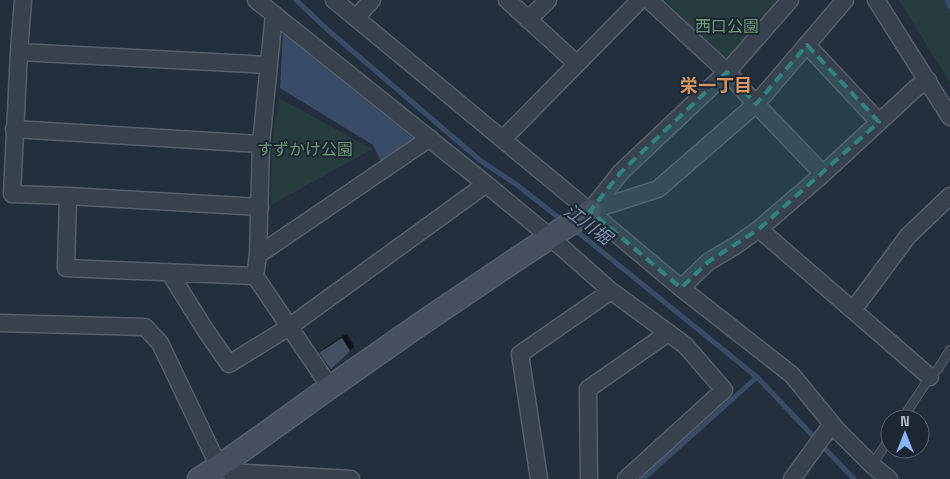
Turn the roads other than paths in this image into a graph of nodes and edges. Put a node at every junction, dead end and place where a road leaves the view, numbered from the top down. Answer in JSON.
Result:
{"nodes":[{"id":1,"x":23,"y":0,"type":"edge"},
{"id":2,"x":256,"y":0,"type":"edge"},
{"id":3,"x":334,"y":0,"type":"edge"},
{"id":4,"x":372,"y":0,"type":"edge"},
{"id":5,"x":506,"y":0,"type":"edge"},
{"id":6,"x":548,"y":0,"type":"edge"},
{"id":7,"x":640,"y":0,"type":"edge"},
{"id":8,"x":649,"y":0,"type":"edge"},
{"id":9,"x":790,"y":0,"type":"edge"},
{"id":10,"x":845,"y":0,"type":"edge"},
{"id":11,"x":876,"y":0,"type":"edge"},
{"id":12,"x":274,"y":14,"type":"junction"},
{"id":13,"x":356,"y":18,"type":"junction"},
{"id":14,"x":528,"y":20,"type":"junction"},
{"id":15,"x":807,"y":45,"type":"junction"},
{"id":16,"x":19,"y":52,"type":"junction"},
{"id":17,"x":576,"y":63,"type":"junction"},
{"id":18,"x":269,"y":65,"type":"junction"},
{"id":19,"x":727,"y":72,"type":"junction"},
{"id":20,"x":928,"y":80,"type":"junction"},
{"id":21,"x":756,"y":104,"type":"junction"},
{"id":22,"x":950,"y":117,"type":"edge"},
{"id":23,"x":879,"y":122,"type":"junction"},
{"id":24,"x":14,"y":129,"type":"junction"},
{"id":25,"x":430,"y":138,"type":"junction"},
{"id":26,"x":503,"y":139,"type":"junction"},
{"id":27,"x":261,"y":144,"type":"junction"},
{"id":28,"x":823,"y":174,"type":"junction"},
{"id":29,"x":486,"y":184,"type":"junction"},
{"id":30,"x":68,"y":196,"type":"junction"},
{"id":31,"x":950,"y":196,"type":"edge"},
{"id":32,"x":260,"y":207,"type":"junction"},
{"id":33,"x":590,"y":211,"type":"junction"},
{"id":34,"x":759,"y":229,"type":"junction"},
{"id":35,"x":550,"y":237,"type":"junction"},
{"id":36,"x":258,"y":255,"type":"junction"},
{"id":37,"x":169,"y":272,"type":"junction"},
{"id":38,"x":255,"y":276,"type":"junction"},
{"id":39,"x":681,"y":288,"type":"junction"},
{"id":40,"x":611,"y":291,"type":"junction"},
{"id":41,"x":853,"y":310,"type":"junction"},
{"id":42,"x":0,"y":322,"type":"edge"},
{"id":43,"x":289,"y":328,"type":"junction"},
{"id":44,"x":668,"y":333,"type":"junction"},
{"id":45,"x":950,"y":350,"type":"edge"},
{"id":46,"x":930,"y":377,"type":"junction"},
{"id":47,"x":330,"y":387,"type":"junction"},
{"id":48,"x":909,"y":409,"type":"edge"},
{"id":49,"x":832,"y":424,"type":"junction"},
{"id":50,"x":880,"y":453,"type":"edge"},
{"id":51,"x":872,"y":465,"type":"junction"},
{"id":52,"x":207,"y":475,"type":"edge"},
{"id":53,"x":351,"y":479,"type":"edge"},
{"id":54,"x":539,"y":479,"type":"edge"},
{"id":55,"x":589,"y":479,"type":"edge"},
{"id":56,"x":626,"y":479,"type":"edge"},
{"id":57,"x":792,"y":479,"type":"edge"},
{"id":58,"x":889,"y":479,"type":"edge"}],
"edges":[{"from":1,"to":16,"type":"street"},
{"from":2,"to":12,"type":"street"},
{"from":3,"to":13,"type":"street"},
{"from":4,"to":13,"type":"street"},
{"from":5,"to":14,"type":"street"},
{"from":6,"to":14,"type":"street"},
{"from":7,"to":17,"type":"street"},
{"from":8,"to":19,"type":"street"},
{"from":9,"to":19,"type":"street"},
{"from":10,"to":15,"type":"street"},
{"from":11,"to":20,"type":"street"},
{"from":12,"to":18,"type":"street"},
{"from":12,"to":25,"type":"street"},
{"from":13,"to":26,"type":"street"},
{"from":14,"to":17,"type":"street"},
{"from":15,"to":21,"type":"street"},
{"from":15,"to":23,"type":"street"},
{"from":16,"to":18,"type":"street"},
{"from":16,"to":24,"type":"street"},
{"from":17,"to":26,"type":"street"},
{"from":18,"to":27,"type":"street"},
{"from":19,"to":21,"type":"street"},
{"from":19,"to":33,"type":"street"},
{"from":20,"to":22,"type":"street"},
{"from":20,"to":23,"type":"street"},
{"from":21,"to":28,"type":"street"},
{"from":21,"to":33,"type":"street"},
{"from":23,"to":28,"type":"street"},
{"from":24,"to":27,"type":"street"},
{"from":24,"to":30,"type":"street"},
{"from":25,"to":29,"type":"street"},
{"from":25,"to":36,"type":"street"},
{"from":26,"to":33,"type":"street"},
{"from":27,"to":32,"type":"street"},
{"from":28,"to":34,"type":"street"},
{"from":29,"to":35,"type":"street"},
{"from":29,"to":43,"type":"street"},
{"from":30,"to":32,"type":"street"},
{"from":30,"to":37,"type":"street"},
{"from":31,"to":41,"type":"street"},
{"from":32,"to":36,"type":"street"},
{"from":33,"to":35,"type":"street"},
{"from":33,"to":39,"type":"street"},
{"from":34,"to":39,"type":"street"},
{"from":34,"to":41,"type":"street"},
{"from":35,"to":40,"type":"street"},
{"from":35,"to":47,"type":"street"},
{"from":36,"to":38,"type":"street"},
{"from":37,"to":38,"type":"street"},
{"from":37,"to":43,"type":"street"},
{"from":38,"to":43,"type":"street"},
{"from":39,"to":49,"type":"street"},
{"from":40,"to":44,"type":"street"},
{"from":40,"to":54,"type":"street"},
{"from":41,"to":46,"type":"street"},
{"from":42,"to":52,"type":"street"},
{"from":43,"to":47,"type":"street"},
{"from":44,"to":55,"type":"street"},
{"from":44,"to":56,"type":"street"},
{"from":45,"to":46,"type":"lane"},
{"from":46,"to":48,"type":"lane"},
{"from":47,"to":52,"type":"street"},
{"from":49,"to":51,"type":"street"},
{"from":49,"to":57,"type":"street"},
{"from":50,"to":51,"type":"lane"},
{"from":51,"to":58,"type":"street"},
{"from":52,"to":53,"type":"street"}]}
